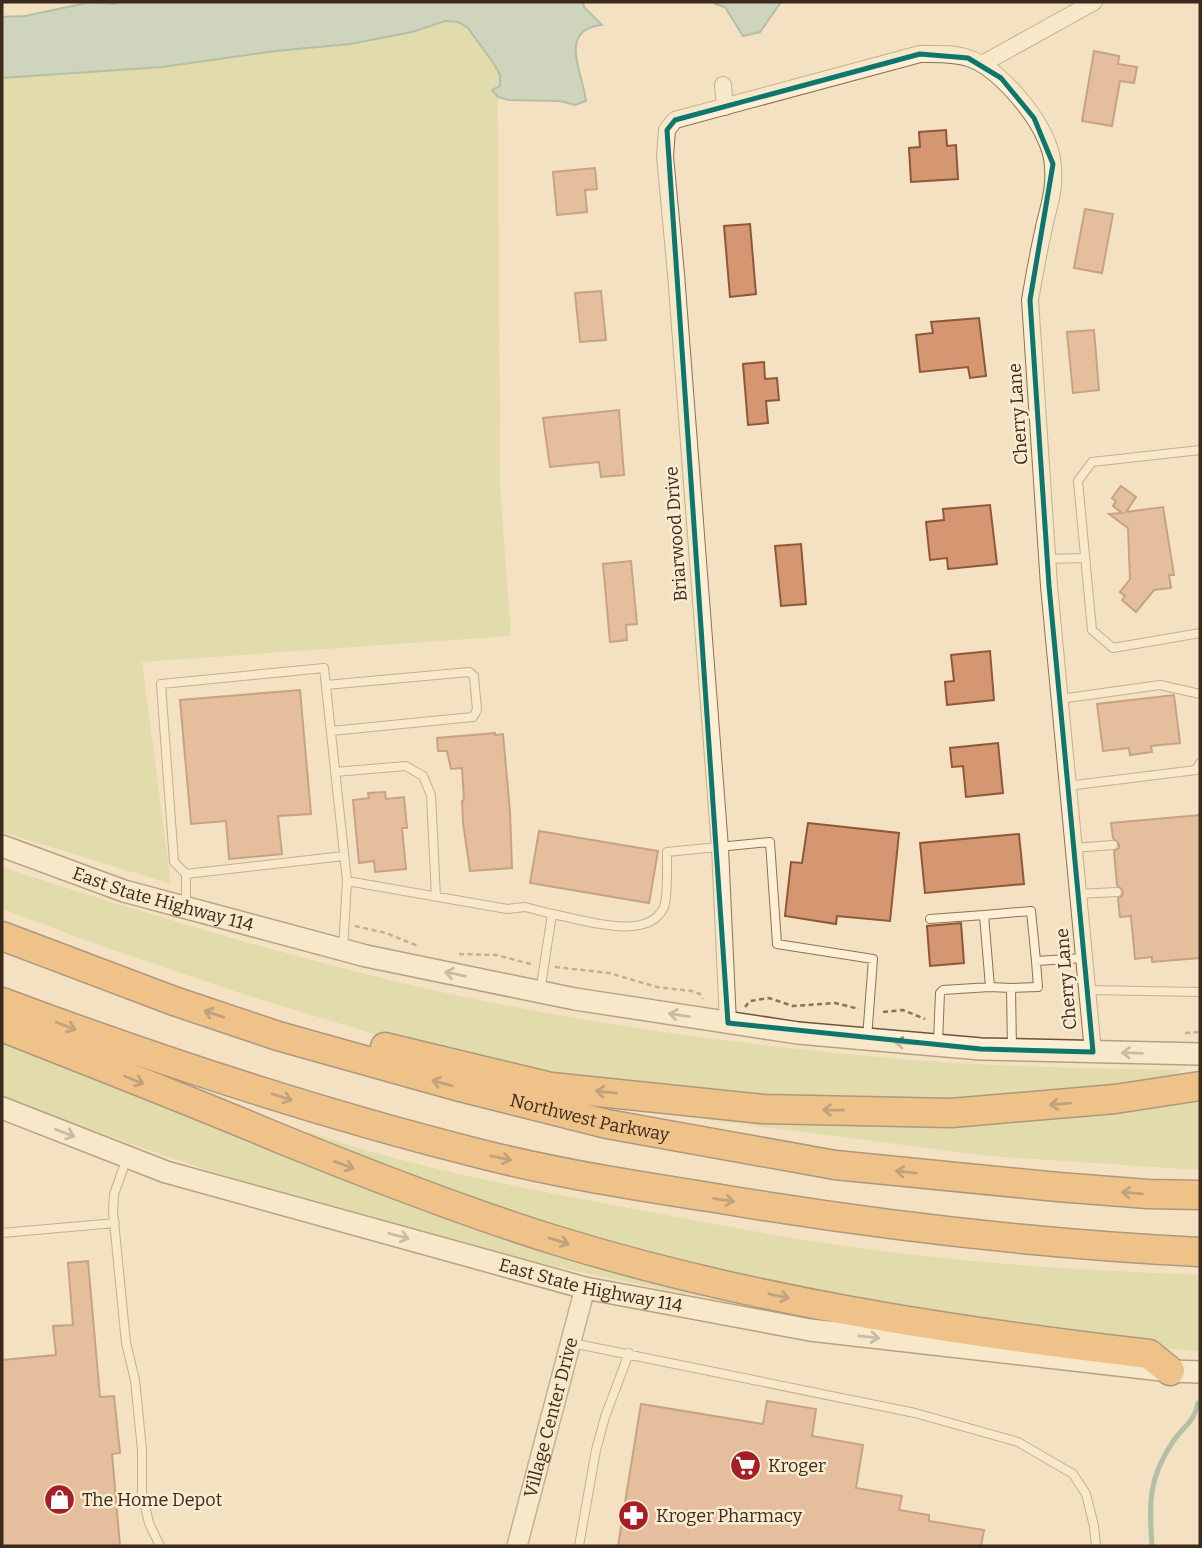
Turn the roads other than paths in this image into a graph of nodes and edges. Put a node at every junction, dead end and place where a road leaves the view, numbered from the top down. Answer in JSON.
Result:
{"nodes":[{"id":1,"x":1094,"y":2,"type":"edge"},
{"id":2,"x":982,"y":64,"type":"junction"},
{"id":3,"x":723,"y":85,"type":"dead end"},
{"id":4,"x":725,"y":107,"type":"junction"},
{"id":5,"x":1200,"y":450,"type":"edge"},
{"id":6,"x":1084,"y":558,"type":"junction"},
{"id":7,"x":1047,"y":559,"type":"junction"},
{"id":8,"x":1200,"y":633,"type":"edge"},
{"id":9,"x":326,"y":685,"type":"junction"},
{"id":10,"x":1200,"y":694,"type":"edge"},
{"id":11,"x":1059,"y":699,"type":"junction"},
{"id":12,"x":331,"y":731,"type":"junction"},
{"id":13,"x":1200,"y":763,"type":"edge"},
{"id":14,"x":335,"y":772,"type":"junction"},
{"id":15,"x":1068,"y":786,"type":"junction"},
{"id":16,"x":1113,"y":845,"type":"dead end"},
{"id":17,"x":2,"y":846,"type":"edge"},
{"id":18,"x":720,"y":848,"type":"junction"},
{"id":19,"x":1073,"y":848,"type":"junction"},
{"id":20,"x":344,"y":856,"type":"junction"},
{"id":21,"x":186,"y":874,"type":"junction"},
{"id":22,"x":347,"y":881,"type":"junction"},
{"id":23,"x":1117,"y":892,"type":"dead end"},
{"id":24,"x":1077,"y":894,"type":"junction"},
{"id":25,"x":436,"y":897,"type":"junction"},
{"id":26,"x":186,"y":908,"type":"junction"},
{"id":27,"x":552,"y":914,"type":"junction"},
{"id":28,"x":984,"y":915,"type":"junction"},
{"id":29,"x":930,"y":919,"type":"dead end"},
{"id":30,"x":2,"y":936,"type":"edge"},
{"id":31,"x":343,"y":950,"type":"junction"},
{"id":32,"x":1084,"y":958,"type":"junction"},
{"id":33,"x":1036,"y":961,"type":"junction"},
{"id":34,"x":990,"y":987,"type":"junction"},
{"id":35,"x":1011,"y":988,"type":"junction"},
{"id":36,"x":1087,"y":990,"type":"junction"},
{"id":37,"x":540,"y":992,"type":"junction"},
{"id":38,"x":1200,"y":992,"type":"edge"},
{"id":39,"x":2,"y":1002,"type":"edge"},
{"id":40,"x":728,"y":1014,"type":"junction"},
{"id":41,"x":2,"y":1027,"type":"edge"},
{"id":42,"x":278,"y":1036,"type":"junction"},
{"id":43,"x":866,"y":1039,"type":"junction"},
{"id":44,"x":938,"y":1045,"type":"junction"},
{"id":45,"x":1012,"y":1050,"type":"junction"},
{"id":46,"x":1093,"y":1052,"type":"junction"},
{"id":47,"x":1200,"y":1054,"type":"edge"},
{"id":48,"x":1200,"y":1086,"type":"edge"},
{"id":49,"x":2,"y":1108,"type":"edge"},
{"id":50,"x":128,"y":1157,"type":"junction"},
{"id":51,"x":1200,"y":1195,"type":"edge"},
{"id":52,"x":115,"y":1223,"type":"junction"},
{"id":53,"x":2,"y":1233,"type":"edge"},
{"id":54,"x":1200,"y":1252,"type":"edge"},
{"id":55,"x":585,"y":1288,"type":"junction"},
{"id":56,"x":572,"y":1343,"type":"junction"},
{"id":57,"x":629,"y":1353,"type":"junction"},
{"id":58,"x":1170,"y":1370,"type":"junction"},
{"id":59,"x":1200,"y":1371,"type":"edge"},
{"id":60,"x":160,"y":1546,"type":"edge"},
{"id":61,"x":517,"y":1546,"type":"edge"},
{"id":62,"x":579,"y":1546,"type":"edge"},
{"id":63,"x":1096,"y":1546,"type":"edge"}],
"edges":[{"from":1,"to":2,"type":"street"},
{"from":2,"to":4,"type":"street","name":"Cherry Lane"},
{"from":2,"to":7,"type":"street","name":"Cherry Lane"},
{"from":3,"to":4,"type":"street"},
{"from":4,"to":18,"type":"street","name":"Briarwood Drive"},
{"from":5,"to":6,"type":"lane"},
{"from":6,"to":7,"type":"lane"},
{"from":6,"to":8,"type":"lane"},
{"from":7,"to":11,"type":"street","name":"Cherry Lane"},
{"from":9,"to":12,"type":"lane"},
{"from":9,"to":12,"type":"lane"},
{"from":9,"to":21,"type":"lane"},
{"from":10,"to":11,"type":"lane"},
{"from":11,"to":15,"type":"street","name":"Cherry Lane"},
{"from":12,"to":14,"type":"lane"},
{"from":13,"to":15,"type":"lane"},
{"from":14,"to":20,"type":"lane"},
{"from":14,"to":25,"type":"lane"},
{"from":15,"to":19,"type":"street","name":"Cherry Lane"},
{"from":16,"to":19,"type":"lane"},
{"from":17,"to":26,"type":"main road","name":"East State Highway 114"},
{"from":18,"to":27,"type":"lane"},
{"from":18,"to":40,"type":"street","name":"Briarwood Drive"},
{"from":18,"to":43,"type":"lane"},
{"from":19,"to":24,"type":"street","name":"Cherry Lane"},
{"from":20,"to":21,"type":"lane"},
{"from":20,"to":22,"type":"lane"},
{"from":21,"to":26,"type":"lane"},
{"from":22,"to":25,"type":"lane"},
{"from":22,"to":31,"type":"lane"},
{"from":23,"to":24,"type":"lane"},
{"from":24,"to":32,"type":"street","name":"Cherry Lane"},
{"from":25,"to":27,"type":"lane"},
{"from":26,"to":31,"type":"main road","name":"East State Highway 114"},
{"from":27,"to":37,"type":"lane"},
{"from":28,"to":29,"type":"lane"},
{"from":28,"to":33,"type":"lane"},
{"from":28,"to":34,"type":"lane"},
{"from":42,"to":30,"type":"highway","name":"Northwest Parkway","one_way":true},
{"from":37,"to":31,"type":"main road","name":"East State Highway 114","one_way":true},
{"from":32,"to":33,"type":"lane"},
{"from":32,"to":36,"type":"street","name":"Cherry Lane"},
{"from":33,"to":35,"type":"lane"},
{"from":34,"to":35,"type":"lane"},
{"from":34,"to":44,"type":"lane"},
{"from":35,"to":45,"type":"lane"},
{"from":36,"to":38,"type":"lane"},
{"from":36,"to":46,"type":"street","name":"Cherry Lane"},
{"from":40,"to":37,"type":"main road","name":"East State Highway 114","one_way":true},
{"from":39,"to":54,"type":"highway","one_way":true},
{"from":40,"to":43,"type":"main road","name":"East State Highway 114"},
{"from":41,"to":58,"type":"highway","one_way":true},
{"from":48,"to":42,"type":"highway","one_way":true},
{"from":51,"to":42,"type":"highway","name":"Northwest Parkway","one_way":true},
{"from":44,"to":43,"type":"main road","name":"East State Highway 114","one_way":true},
{"from":44,"to":45,"type":"main road","name":"East State Highway 114"},
{"from":45,"to":46,"type":"main road","name":"East State Highway 114"},
{"from":47,"to":46,"type":"main road","name":"East State Highway 114","one_way":true},
{"from":49,"to":50,"type":"main road","name":"East State Highway 114","one_way":true},
{"from":50,"to":52,"type":"lane"},
{"from":50,"to":55,"type":"main road","name":"East State Highway 114","one_way":true},
{"from":52,"to":53,"type":"lane"},
{"from":52,"to":60,"type":"lane"},
{"from":55,"to":56,"type":"street","name":"Village Center Drive"},
{"from":55,"to":58,"type":"main road","name":"East State Highway 114","one_way":true},
{"from":56,"to":57,"type":"lane"},
{"from":56,"to":61,"type":"street","name":"Village Center Drive"},
{"from":57,"to":62,"type":"lane"},
{"from":57,"to":63,"type":"lane"},
{"from":58,"to":59,"type":"main road","name":"East State Highway 114"}]}
